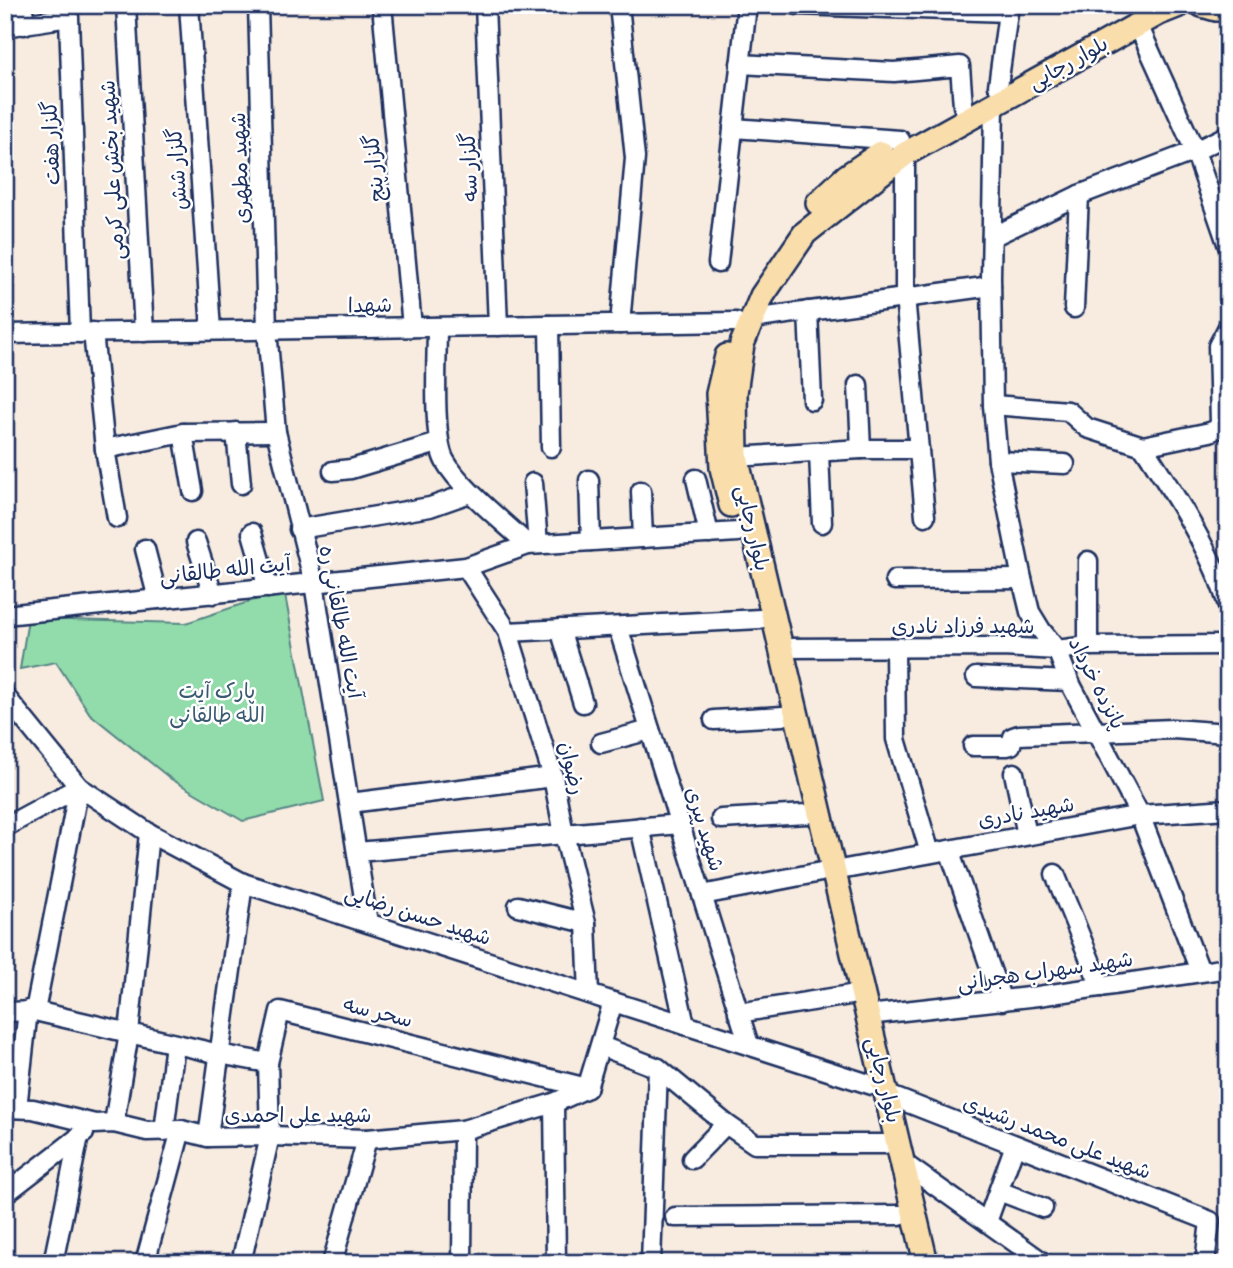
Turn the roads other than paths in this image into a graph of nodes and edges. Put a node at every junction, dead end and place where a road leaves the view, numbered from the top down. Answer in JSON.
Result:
{"nodes":[{"id":1,"x":23,"y":5,"type":"edge"},
{"id":2,"x":126,"y":5,"type":"edge"},
{"id":3,"x":189,"y":5,"type":"edge"},
{"id":4,"x":258,"y":5,"type":"edge"},
{"id":5,"x":382,"y":5,"type":"edge"},
{"id":6,"x":485,"y":5,"type":"edge"},
{"id":7,"x":619,"y":5,"type":"edge"},
{"id":8,"x":747,"y":5,"type":"edge"},
{"id":9,"x":797,"y":5,"type":"edge"},
{"id":10,"x":1178,"y":5,"type":"edge"},
{"id":11,"x":1202,"y":5,"type":"edge"},
{"id":12,"x":1228,"y":8,"type":"edge"},
{"id":13,"x":1009,"y":9,"type":"edge"},
{"id":14,"x":1140,"y":15,"type":"edge"},
{"id":15,"x":24,"y":25,"type":"junction"},
{"id":16,"x":5,"y":27,"type":"edge"},
{"id":17,"x":740,"y":64,"type":"junction"},
{"id":18,"x":996,"y":95,"type":"junction"},
{"id":19,"x":963,"y":106,"type":"junction"},
{"id":20,"x":733,"y":128,"type":"junction"},
{"id":21,"x":1228,"y":135,"type":"edge"},
{"id":22,"x":903,"y":147,"type":"junction"},
{"id":23,"x":1195,"y":151,"type":"junction"},
{"id":24,"x":1079,"y":195,"type":"junction"},
{"id":25,"x":992,"y":237,"type":"junction"},
{"id":26,"x":1228,"y":246,"type":"edge"},
{"id":27,"x":718,"y":263,"type":"dead end"},
{"id":28,"x":991,"y":286,"type":"junction"},
{"id":29,"x":905,"y":296,"type":"junction"},
{"id":30,"x":1074,"y":308,"type":"dead end"},
{"id":31,"x":808,"y":311,"type":"junction"},
{"id":32,"x":744,"y":321,"type":"junction"},
{"id":33,"x":620,"y":324,"type":"junction"},
{"id":34,"x":549,"y":325,"type":"junction"},
{"id":35,"x":498,"y":326,"type":"junction"},
{"id":36,"x":412,"y":327,"type":"junction"},
{"id":37,"x":437,"y":327,"type":"junction"},
{"id":38,"x":1228,"y":327,"type":"edge"},
{"id":39,"x":211,"y":330,"type":"junction"},
{"id":40,"x":267,"y":330,"type":"junction"},
{"id":41,"x":87,"y":332,"type":"junction"},
{"id":42,"x":144,"y":332,"type":"junction"},
{"id":43,"x":5,"y":334,"type":"edge"},
{"id":44,"x":858,"y":384,"type":"dead end"},
{"id":45,"x":812,"y":400,"type":"dead end"},
{"id":46,"x":993,"y":405,"type":"junction"},
{"id":47,"x":236,"y":432,"type":"junction"},
{"id":48,"x":276,"y":432,"type":"junction"},
{"id":49,"x":183,"y":433,"type":"junction"},
{"id":50,"x":438,"y":443,"type":"junction"},
{"id":51,"x":1143,"y":446,"type":"junction"},
{"id":52,"x":551,"y":447,"type":"dead end"},
{"id":53,"x":105,"y":449,"type":"junction"},
{"id":54,"x":861,"y":449,"type":"junction"},
{"id":55,"x":919,"y":449,"type":"junction"},
{"id":56,"x":820,"y":453,"type":"junction"},
{"id":57,"x":736,"y":457,"type":"junction"},
{"id":58,"x":998,"y":461,"type":"junction"},
{"id":59,"x":1065,"y":464,"type":"dead end"},
{"id":60,"x":333,"y":471,"type":"dead end"},
{"id":61,"x":589,"y":480,"type":"dead end"},
{"id":62,"x":696,"y":480,"type":"dead end"},
{"id":63,"x":533,"y":483,"type":"dead end"},
{"id":64,"x":241,"y":484,"type":"dead end"},
{"id":65,"x":641,"y":491,"type":"dead end"},
{"id":66,"x":193,"y":492,"type":"dead end"},
{"id":67,"x":470,"y":493,"type":"junction"},
{"id":68,"x":925,"y":516,"type":"dead end"},
{"id":69,"x":117,"y":518,"type":"dead end"},
{"id":70,"x":822,"y":523,"type":"dead end"},
{"id":71,"x":299,"y":529,"type":"junction"},
{"id":72,"x":738,"y":532,"type":"junction"},
{"id":73,"x":252,"y":533,"type":"dead end"},
{"id":74,"x":709,"y":534,"type":"junction"},
{"id":75,"x":643,"y":538,"type":"junction"},
{"id":76,"x":591,"y":541,"type":"junction"},
{"id":77,"x":196,"y":542,"type":"dead end"},
{"id":78,"x":533,"y":544,"type":"junction"},
{"id":79,"x":145,"y":550,"type":"dead end"},
{"id":80,"x":1088,"y":561,"type":"dead end"},
{"id":81,"x":466,"y":567,"type":"junction"},
{"id":82,"x":1022,"y":579,"type":"junction"},
{"id":83,"x":895,"y":580,"type":"dead end"},
{"id":84,"x":1225,"y":582,"type":"edge"},
{"id":85,"x":314,"y":583,"type":"junction"},
{"id":86,"x":268,"y":588,"type":"junction"},
{"id":87,"x":213,"y":594,"type":"junction"},
{"id":88,"x":158,"y":599,"type":"junction"},
{"id":89,"x":1228,"y":606,"type":"edge"},
{"id":90,"x":5,"y":615,"type":"edge"},
{"id":91,"x":760,"y":620,"type":"junction"},
{"id":92,"x":618,"y":627,"type":"junction"},
{"id":93,"x":560,"y":629,"type":"junction"},
{"id":94,"x":509,"y":632,"type":"junction"},
{"id":95,"x":1228,"y":645,"type":"edge"},
{"id":96,"x":1088,"y":646,"type":"junction"},
{"id":97,"x":781,"y":648,"type":"junction"},
{"id":98,"x":895,"y":649,"type":"junction"},
{"id":99,"x":1057,"y":650,"type":"junction"},
{"id":100,"x":976,"y":677,"type":"dead end"},
{"id":101,"x":1069,"y":681,"type":"junction"},
{"id":102,"x":5,"y":696,"type":"edge"},
{"id":103,"x":583,"y":703,"type":"dead end"},
{"id":104,"x":783,"y":716,"type":"junction"},
{"id":105,"x":714,"y":720,"type":"dead end"},
{"id":106,"x":650,"y":730,"type":"junction"},
{"id":107,"x":1096,"y":732,"type":"junction"},
{"id":108,"x":1228,"y":733,"type":"edge"},
{"id":109,"x":601,"y":743,"type":"dead end"},
{"id":110,"x":973,"y":746,"type":"dead end"},
{"id":111,"x":1014,"y":773,"type":"dead end"},
{"id":112,"x":553,"y":777,"type":"junction"},
{"id":113,"x":79,"y":787,"type":"junction"},
{"id":114,"x":350,"y":803,"type":"junction"},
{"id":115,"x":1228,"y":809,"type":"edge"},
{"id":116,"x":807,"y":814,"type":"junction"},
{"id":117,"x":1140,"y":815,"type":"junction"},
{"id":118,"x":721,"y":819,"type":"dead end"},
{"id":119,"x":680,"y":824,"type":"junction"},
{"id":120,"x":5,"y":827,"type":"edge"},
{"id":121,"x":640,"y":827,"type":"junction"},
{"id":122,"x":149,"y":833,"type":"junction"},
{"id":123,"x":564,"y":834,"type":"junction"},
{"id":124,"x":1027,"y":835,"type":"junction"},
{"id":125,"x":949,"y":850,"type":"junction"},
{"id":126,"x":357,"y":852,"type":"junction"},
{"id":127,"x":930,"y":853,"type":"junction"},
{"id":128,"x":827,"y":872,"type":"junction"},
{"id":129,"x":1055,"y":874,"type":"dead end"},
{"id":130,"x":243,"y":883,"type":"junction"},
{"id":131,"x":702,"y":895,"type":"junction"},
{"id":132,"x":518,"y":906,"type":"dead end"},
{"id":133,"x":368,"y":923,"type":"junction"},
{"id":134,"x":586,"y":923,"type":"junction"},
{"id":135,"x":1228,"y":968,"type":"edge"},
{"id":136,"x":1200,"y":971,"type":"junction"},
{"id":137,"x":1101,"y":987,"type":"junction"},
{"id":138,"x":589,"y":994,"type":"junction"},
{"id":139,"x":850,"y":995,"type":"junction"},
{"id":140,"x":1002,"y":1001,"type":"junction"},
{"id":141,"x":613,"y":1002,"type":"junction"},
{"id":142,"x":32,"y":1011,"type":"junction"},
{"id":143,"x":5,"y":1012,"type":"edge"},
{"id":144,"x":738,"y":1013,"type":"junction"},
{"id":145,"x":868,"y":1015,"type":"junction"},
{"id":146,"x":685,"y":1025,"type":"junction"},
{"id":147,"x":129,"y":1032,"type":"junction"},
{"id":148,"x":175,"y":1044,"type":"junction"},
{"id":149,"x":748,"y":1045,"type":"junction"},
{"id":150,"x":601,"y":1046,"type":"junction"},
{"id":151,"x":219,"y":1054,"type":"junction"},
{"id":152,"x":268,"y":1063,"type":"junction"},
{"id":153,"x":658,"y":1068,"type":"junction"},
{"id":154,"x":587,"y":1088,"type":"junction"},
{"id":155,"x":880,"y":1090,"type":"junction"},
{"id":156,"x":554,"y":1103,"type":"junction"},
{"id":157,"x":11,"y":1108,"type":"edge"},
{"id":158,"x":114,"y":1123,"type":"junction"},
{"id":159,"x":95,"y":1124,"type":"junction"},
{"id":160,"x":726,"y":1124,"type":"junction"},
{"id":161,"x":173,"y":1130,"type":"junction"},
{"id":162,"x":463,"y":1130,"type":"junction"},
{"id":163,"x":79,"y":1136,"type":"junction"},
{"id":164,"x":270,"y":1136,"type":"junction"},
{"id":165,"x":208,"y":1137,"type":"junction"},
{"id":166,"x":367,"y":1139,"type":"junction"},
{"id":167,"x":886,"y":1144,"type":"junction"},
{"id":168,"x":1015,"y":1145,"type":"junction"},
{"id":169,"x":692,"y":1159,"type":"dead end"},
{"id":170,"x":905,"y":1164,"type":"junction"},
{"id":171,"x":999,"y":1191,"type":"junction"},
{"id":172,"x":5,"y":1194,"type":"edge"},
{"id":173,"x":1043,"y":1208,"type":"dead end"},
{"id":174,"x":900,"y":1215,"type":"junction"},
{"id":175,"x":676,"y":1217,"type":"dead end"},
{"id":176,"x":987,"y":1222,"type":"junction"},
{"id":177,"x":53,"y":1263,"type":"edge"},
{"id":178,"x":145,"y":1263,"type":"edge"},
{"id":179,"x":241,"y":1263,"type":"edge"},
{"id":180,"x":332,"y":1263,"type":"edge"},
{"id":181,"x":462,"y":1263,"type":"edge"},
{"id":182,"x":556,"y":1263,"type":"edge"},
{"id":183,"x":651,"y":1263,"type":"edge"},
{"id":184,"x":913,"y":1263,"type":"edge"},
{"id":185,"x":926,"y":1263,"type":"edge"},
{"id":186,"x":1044,"y":1263,"type":"edge"},
{"id":187,"x":1205,"y":1263,"type":"edge"}],
"edges":[{"from":1,"to":15,"type":"street"},
{"from":2,"to":42,"type":"street","name":"شهید بخش علی کرمی"},
{"from":3,"to":39,"type":"street","name":"گلزار شش"},
{"from":4,"to":40,"type":"street","name":"شهید مطهری"},
{"from":5,"to":36,"type":"street","name":"گلزار پنج"},
{"from":6,"to":35,"type":"street","name":"گلزار سه"},
{"from":7,"to":33,"type":"street"},
{"from":8,"to":17,"type":"street"},
{"from":9,"to":13,"type":"street"},
{"from":10,"to":14,"type":"main road","name":"بلوار رجایی"},
{"from":11,"to":12,"type":"main road"},
{"from":13,"to":18,"type":"street","name":"پانزده خرداد"},
{"from":14,"to":18,"type":"main road","name":"بلوار رجایی"},
{"from":14,"to":23,"type":"street"},
{"from":15,"to":16,"type":"street","name":"گلزار هفت"},
{"from":15,"to":41,"type":"street","name":"گلزار هفت"},
{"from":17,"to":19,"type":"street"},
{"from":17,"to":20,"type":"street"},
{"from":18,"to":19,"type":"main road","name":"بلوار رجایی"},
{"from":18,"to":22,"type":"main road","name":"بلوار رجایی"},
{"from":18,"to":25,"type":"street","name":"پانزده خرداد"},
{"from":19,"to":22,"type":"main road","name":"بلوار رجایی"},
{"from":20,"to":22,"type":"street"},
{"from":20,"to":27,"type":"street"},
{"from":21,"to":23,"type":"street"},
{"from":22,"to":29,"type":"street"},
{"from":22,"to":32,"type":"main road","name":"بلوار رجایی"},
{"from":23,"to":24,"type":"street"},
{"from":23,"to":26,"type":"street"},
{"from":24,"to":25,"type":"street"},
{"from":24,"to":30,"type":"street"},
{"from":25,"to":28,"type":"street","name":"پانزده خرداد"},
{"from":28,"to":29,"type":"street","name":"شهدا"},
{"from":28,"to":46,"type":"street","name":"پانزده خرداد"},
{"from":29,"to":31,"type":"street","name":"شهدا"},
{"from":29,"to":55,"type":"street"},
{"from":31,"to":32,"type":"street","name":"شهدا"},
{"from":31,"to":45,"type":"street"},
{"from":32,"to":33,"type":"street","name":"شهدا"},
{"from":32,"to":57,"type":"main road","name":"بلوار رجایی"},
{"from":32,"to":72,"type":"main road","name":"بلوار رجایی"},
{"from":33,"to":34,"type":"street","name":"شهدا"},
{"from":34,"to":35,"type":"street","name":"شهدا"},
{"from":34,"to":52,"type":"street"},
{"from":35,"to":37,"type":"street","name":"شهدا"},
{"from":36,"to":37,"type":"street","name":"شهدا"},
{"from":36,"to":40,"type":"street","name":"شهدا"},
{"from":37,"to":50,"type":"street"},
{"from":38,"to":51,"type":"street"},
{"from":39,"to":40,"type":"street","name":"شهدا"},
{"from":39,"to":42,"type":"street","name":"شهدا"},
{"from":40,"to":48,"type":"street","name":"آیت الله طالقانی ره"},
{"from":41,"to":42,"type":"street","name":"شهدا"},
{"from":41,"to":43,"type":"street","name":"شهدا"},
{"from":41,"to":53,"type":"street"},
{"from":44,"to":54,"type":"street"},
{"from":46,"to":51,"type":"street"},
{"from":46,"to":58,"type":"street","name":"پانزده خرداد"},
{"from":47,"to":48,"type":"street"},
{"from":47,"to":49,"type":"street"},
{"from":47,"to":64,"type":"street"},
{"from":48,"to":71,"type":"street","name":"آیت الله طالقانی ره"},
{"from":49,"to":53,"type":"street"},
{"from":49,"to":66,"type":"street"},
{"from":50,"to":60,"type":"street"},
{"from":50,"to":67,"type":"street"},
{"from":51,"to":84,"type":"street"},
{"from":53,"to":69,"type":"street"},
{"from":54,"to":55,"type":"street"},
{"from":54,"to":56,"type":"street"},
{"from":55,"to":68,"type":"street"},
{"from":56,"to":57,"type":"street"},
{"from":56,"to":70,"type":"street"},
{"from":57,"to":97,"type":"main road","name":"بلوار رجایی"},
{"from":58,"to":59,"type":"street"},
{"from":58,"to":82,"type":"street","name":"پانزده خرداد"},
{"from":61,"to":76,"type":"street"},
{"from":62,"to":74,"type":"street"},
{"from":63,"to":78,"type":"street"},
{"from":65,"to":75,"type":"street"},
{"from":67,"to":71,"type":"street"},
{"from":67,"to":78,"type":"street"},
{"from":71,"to":85,"type":"street","name":"آیت الله طالقانی ره"},
{"from":72,"to":74,"type":"street","name":"آیت الله طالقانی"},
{"from":72,"to":91,"type":"main road","name":"بلوار رجایی"},
{"from":73,"to":86,"type":"street"},
{"from":74,"to":75,"type":"street","name":"آیت الله طالقانی"},
{"from":75,"to":76,"type":"street","name":"آیت الله طالقانی"},
{"from":76,"to":78,"type":"street","name":"آیت الله طالقانی"},
{"from":77,"to":87,"type":"street"},
{"from":78,"to":81,"type":"street","name":"آیت الله طالقانی"},
{"from":79,"to":88,"type":"street"},
{"from":80,"to":96,"type":"street"},
{"from":81,"to":85,"type":"street","name":"آیت الله طالقانی"},
{"from":81,"to":94,"type":"street","name":"رضوان"},
{"from":82,"to":83,"type":"street"},
{"from":82,"to":99,"type":"street","name":"پانزده خرداد"},
{"from":84,"to":89,"type":"street"},
{"from":85,"to":86,"type":"street","name":"آیت الله طالقانی"},
{"from":85,"to":114,"type":"street","name":"آیت الله طالقانی ره"},
{"from":86,"to":87,"type":"street","name":"آیت الله طالقانی"},
{"from":87,"to":88,"type":"street","name":"آیت الله طالقانی"},
{"from":88,"to":90,"type":"street","name":"آیت الله طالقانی"},
{"from":91,"to":92,"type":"street"},
{"from":91,"to":104,"type":"main road","name":"بلوار رجایی"},
{"from":92,"to":93,"type":"street"},
{"from":92,"to":106,"type":"street","name":"شهید پیری"},
{"from":93,"to":94,"type":"street"},
{"from":93,"to":103,"type":"street"},
{"from":94,"to":112,"type":"street","name":"رضوان"},
{"from":95,"to":96,"type":"street","name":"شهید فرزاد نادری"},
{"from":96,"to":99,"type":"street","name":"شهید فرزاد نادری"},
{"from":97,"to":98,"type":"street","name":"شهید فرزاد نادری"},
{"from":97,"to":128,"type":"main road","name":"بلوار رجایی"},
{"from":98,"to":99,"type":"street","name":"شهید فرزاد نادری"},
{"from":98,"to":127,"type":"street"},
{"from":99,"to":101,"type":"street","name":"پانزده خرداد"},
{"from":100,"to":101,"type":"street"},
{"from":101,"to":107,"type":"street","name":"پانزده خرداد"},
{"from":102,"to":113,"type":"street","name":"شهید حسن رضایی"},
{"from":104,"to":105,"type":"street"},
{"from":104,"to":116,"type":"main road","name":"بلوار رجایی"},
{"from":106,"to":109,"type":"street"},
{"from":106,"to":119,"type":"street","name":"شهید پیری"},
{"from":107,"to":108,"type":"street"},
{"from":107,"to":110,"type":"street"},
{"from":107,"to":117,"type":"street","name":"پانزده خرداد"},
{"from":111,"to":124,"type":"street"},
{"from":112,"to":114,"type":"street"},
{"from":112,"to":123,"type":"street","name":"رضوان"},
{"from":113,"to":120,"type":"street"},
{"from":113,"to":122,"type":"street","name":"شهید حسن رضایی"},
{"from":113,"to":142,"type":"street"},
{"from":114,"to":126,"type":"street","name":"آیت الله طالقانی ره"},
{"from":115,"to":117,"type":"street","name":"شهید نادری"},
{"from":116,"to":118,"type":"street"},
{"from":116,"to":128,"type":"main road","name":"بلوار رجایی"},
{"from":117,"to":124,"type":"street","name":"شهید نادری"},
{"from":117,"to":136,"type":"street","name":"پانزده خرداد"},
{"from":119,"to":121,"type":"street"},
{"from":119,"to":131,"type":"street","name":"شهید پیری"},
{"from":121,"to":123,"type":"street"},
{"from":121,"to":146,"type":"street"},
{"from":122,"to":130,"type":"street","name":"شهید حسن رضایی"},
{"from":122,"to":147,"type":"street"},
{"from":123,"to":126,"type":"street"},
{"from":123,"to":134,"type":"street","name":"رضوان"},
{"from":124,"to":125,"type":"street","name":"شهید نادری"},
{"from":125,"to":127,"type":"street","name":"شهید نادری"},
{"from":125,"to":140,"type":"street"},
{"from":126,"to":133,"type":"street","name":"آیت الله طالقانی ره"},
{"from":127,"to":128,"type":"street","name":"شهید نادری"},
{"from":128,"to":131,"type":"street","name":"شهید نادری"},
{"from":128,"to":139,"type":"main road","name":"بلوار رجایی"},
{"from":128,"to":145,"type":"main road","name":"بلوار رجایی"},
{"from":129,"to":137,"type":"street"},
{"from":130,"to":133,"type":"street","name":"شهید حسن رضایی"},
{"from":130,"to":151,"type":"street"},
{"from":131,"to":144,"type":"street","name":"شهید پیری"},
{"from":132,"to":134,"type":"street"},
{"from":133,"to":138,"type":"street","name":"شهید حسن رضایی"},
{"from":134,"to":138,"type":"street","name":"رضوان"},
{"from":135,"to":136,"type":"street","name":"شهید سهراب هجرانی"},
{"from":136,"to":137,"type":"street","name":"شهید سهراب هجرانی"},
{"from":137,"to":140,"type":"street","name":"شهید سهراب هجرانی"},
{"from":138,"to":141,"type":"street","name":"شهید حسن رضایی"},
{"from":139,"to":144,"type":"street"},
{"from":139,"to":155,"type":"main road","name":"بلوار رجایی"},
{"from":140,"to":145,"type":"street","name":"شهید سهراب هجرانی"},
{"from":141,"to":146,"type":"street","name":"شهید حسن رضایی"},
{"from":141,"to":150,"type":"street"},
{"from":142,"to":143,"type":"street"},
{"from":142,"to":147,"type":"street"},
{"from":142,"to":157,"type":"street"},
{"from":144,"to":149,"type":"street","name":"شهید پیری"},
{"from":145,"to":155,"type":"main road","name":"بلوار رجایی"},
{"from":146,"to":149,"type":"street","name":"شهید حسن رضایی"},
{"from":147,"to":148,"type":"street"},
{"from":147,"to":158,"type":"street"},
{"from":148,"to":151,"type":"street"},
{"from":148,"to":161,"type":"street"},
{"from":149,"to":155,"type":"street","name":"شهید حسن رضایی"},
{"from":150,"to":153,"type":"street"},
{"from":150,"to":154,"type":"street"},
{"from":151,"to":152,"type":"street"},
{"from":151,"to":165,"type":"street"},
{"from":152,"to":154,"type":"street","name":"سحر سه"},
{"from":152,"to":164,"type":"street","name":"سحر سه"},
{"from":153,"to":160,"type":"street"},
{"from":153,"to":183,"type":"street"},
{"from":154,"to":156,"type":"street","name":"شهید علی احمدی"},
{"from":155,"to":167,"type":"main road","name":"بلوار رجایی"},
{"from":155,"to":168,"type":"street","name":"شهید علی محمد رشیدی"},
{"from":155,"to":170,"type":"main road","name":"بلوار رجایی"},
{"from":156,"to":162,"type":"street","name":"شهید علی احمدی"},
{"from":156,"to":182,"type":"street"},
{"from":157,"to":159,"type":"street","name":"شهید علی احمدی"},
{"from":158,"to":159,"type":"street","name":"شهید علی احمدی"},
{"from":158,"to":161,"type":"street","name":"شهید علی احمدی"},
{"from":159,"to":163,"type":"street"},
{"from":160,"to":167,"type":"street"},
{"from":160,"to":169,"type":"street"},
{"from":161,"to":165,"type":"street","name":"شهید علی احمدی"},
{"from":161,"to":178,"type":"street"},
{"from":162,"to":166,"type":"street","name":"شهید علی احمدی"},
{"from":162,"to":181,"type":"street"},
{"from":163,"to":172,"type":"street"},
{"from":163,"to":177,"type":"street"},
{"from":164,"to":165,"type":"street","name":"شهید علی احمدی"},
{"from":164,"to":166,"type":"street","name":"شهید علی احمدی"},
{"from":164,"to":179,"type":"street","name":"سحر سه"},
{"from":166,"to":180,"type":"street"},
{"from":167,"to":174,"type":"main road","name":"بلوار رجایی"},
{"from":168,"to":171,"type":"street"},
{"from":168,"to":187,"type":"street","name":"شهید علی محمد رشیدی"},
{"from":170,"to":176,"type":"street"},
{"from":170,"to":185,"type":"main road","name":"بلوار رجایی"},
{"from":171,"to":173,"type":"street"},
{"from":171,"to":176,"type":"street"},
{"from":174,"to":175,"type":"street"},
{"from":174,"to":184,"type":"main road","name":"بلوار رجایی"},
{"from":176,"to":186,"type":"street"}]}
